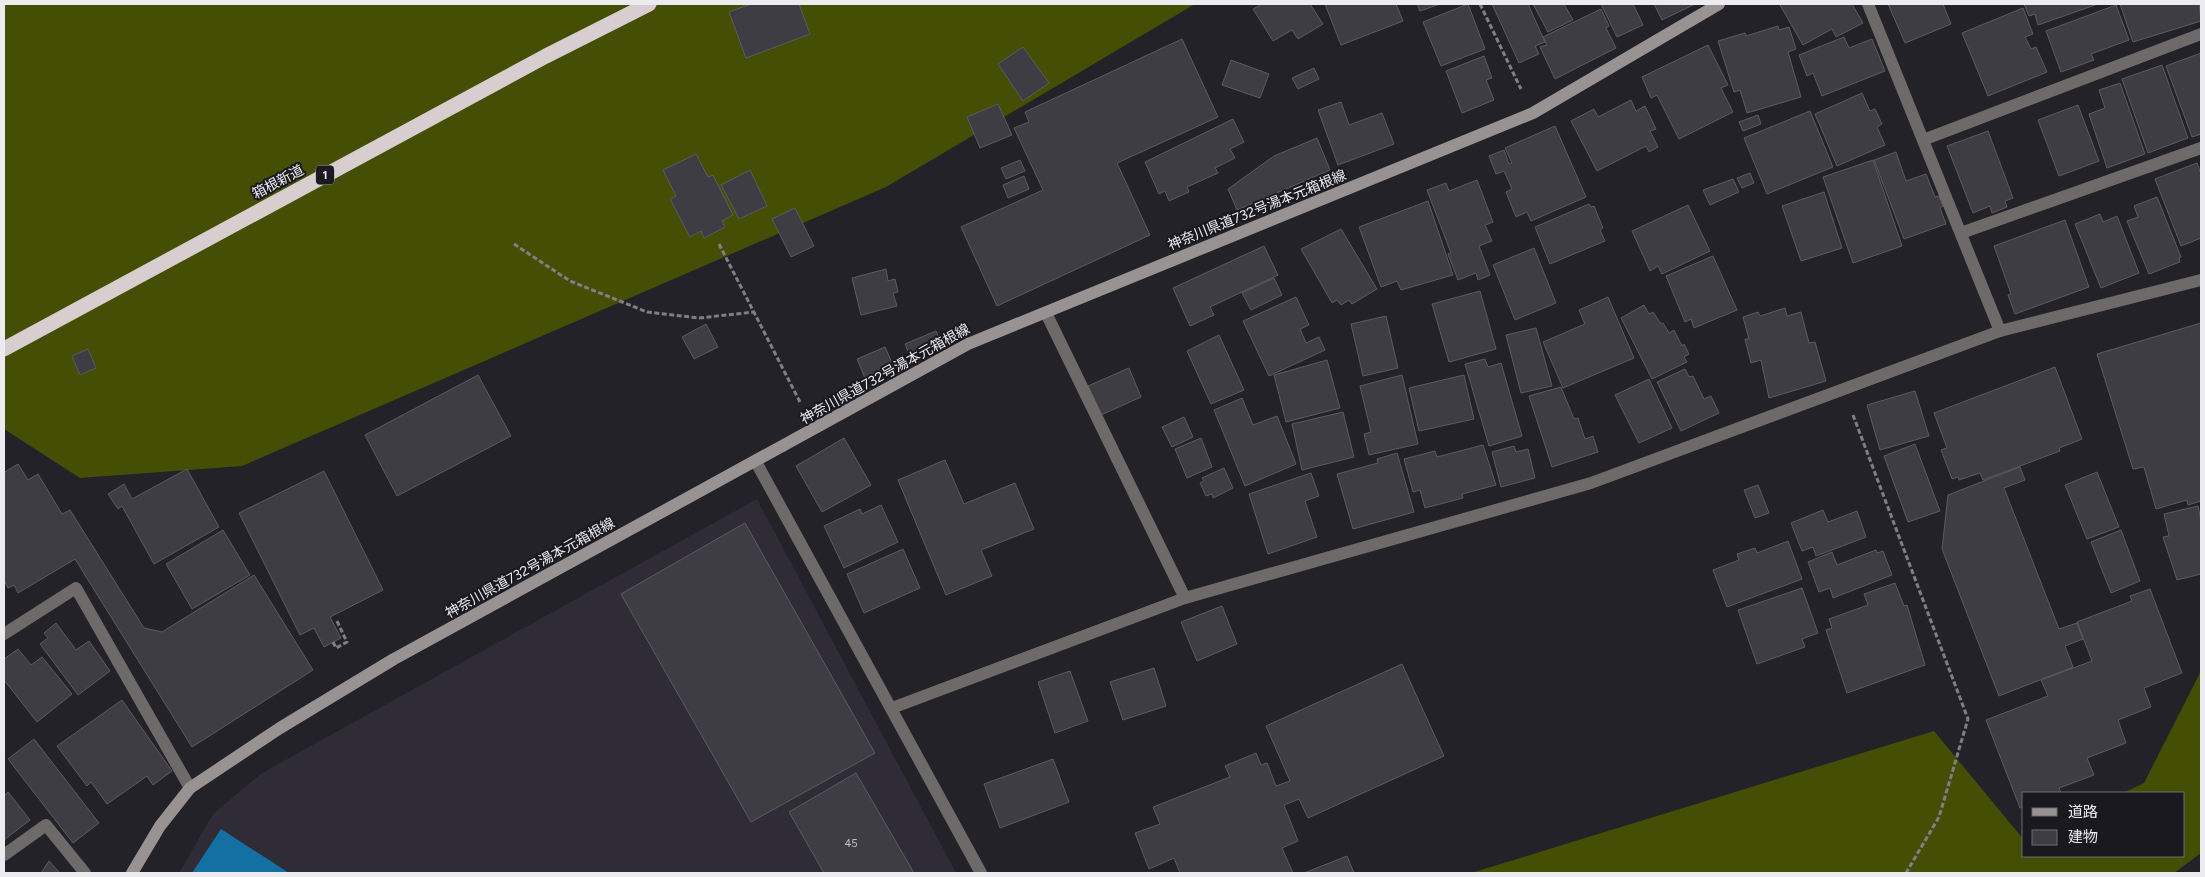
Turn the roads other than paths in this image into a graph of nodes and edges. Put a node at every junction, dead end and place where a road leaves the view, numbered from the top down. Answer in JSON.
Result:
{"nodes":[{"id":1,"x":648,"y":4,"type":"edge"},
{"id":2,"x":1719,"y":4,"type":"edge"},
{"id":3,"x":1868,"y":4,"type":"edge"},
{"id":4,"x":2201,"y":34,"type":"edge"},
{"id":5,"x":1923,"y":140,"type":"junction"},
{"id":6,"x":2201,"y":148,"type":"edge"},
{"id":7,"x":1961,"y":233,"type":"junction"},
{"id":8,"x":2201,"y":280,"type":"edge"},
{"id":9,"x":1046,"y":313,"type":"junction"},
{"id":10,"x":2000,"y":331,"type":"junction"},
{"id":11,"x":4,"y":349,"type":"edge"},
{"id":12,"x":756,"y":462,"type":"junction"},
{"id":13,"x":1185,"y":598,"type":"junction"},
{"id":14,"x":4,"y":634,"type":"edge"},
{"id":15,"x":892,"y":708,"type":"junction"},
{"id":16,"x":190,"y":788,"type":"junction"},
{"id":17,"x":4,"y":855,"type":"edge"},
{"id":18,"x":85,"y":873,"type":"edge"},
{"id":19,"x":132,"y":873,"type":"edge"},
{"id":20,"x":980,"y":873,"type":"edge"}],
"edges":[{"from":1,"to":11,"type":"highway","name":"箱根新道","number":"1"},
{"from":2,"to":9,"type":"main road","name":"神奈川県道732号湯本元箱根線"},
{"from":3,"to":5,"type":"street"},
{"from":4,"to":5,"type":"street"},
{"from":5,"to":7,"type":"street"},
{"from":6,"to":7,"type":"street"},
{"from":7,"to":10,"type":"street"},
{"from":8,"to":10,"type":"street"},
{"from":9,"to":12,"type":"main road","name":"神奈川県道732号湯本元箱根線"},
{"from":9,"to":13,"type":"street"},
{"from":10,"to":13,"type":"street"},
{"from":12,"to":15,"type":"street"},
{"from":12,"to":16,"type":"main road","name":"神奈川県道732号湯本元箱根線"},
{"from":13,"to":15,"type":"street"},
{"from":14,"to":16,"type":"street"},
{"from":15,"to":20,"type":"street"},
{"from":16,"to":19,"type":"main road","name":"神奈川県道732号湯本元箱根線"},
{"from":17,"to":18,"type":"street"}]}
